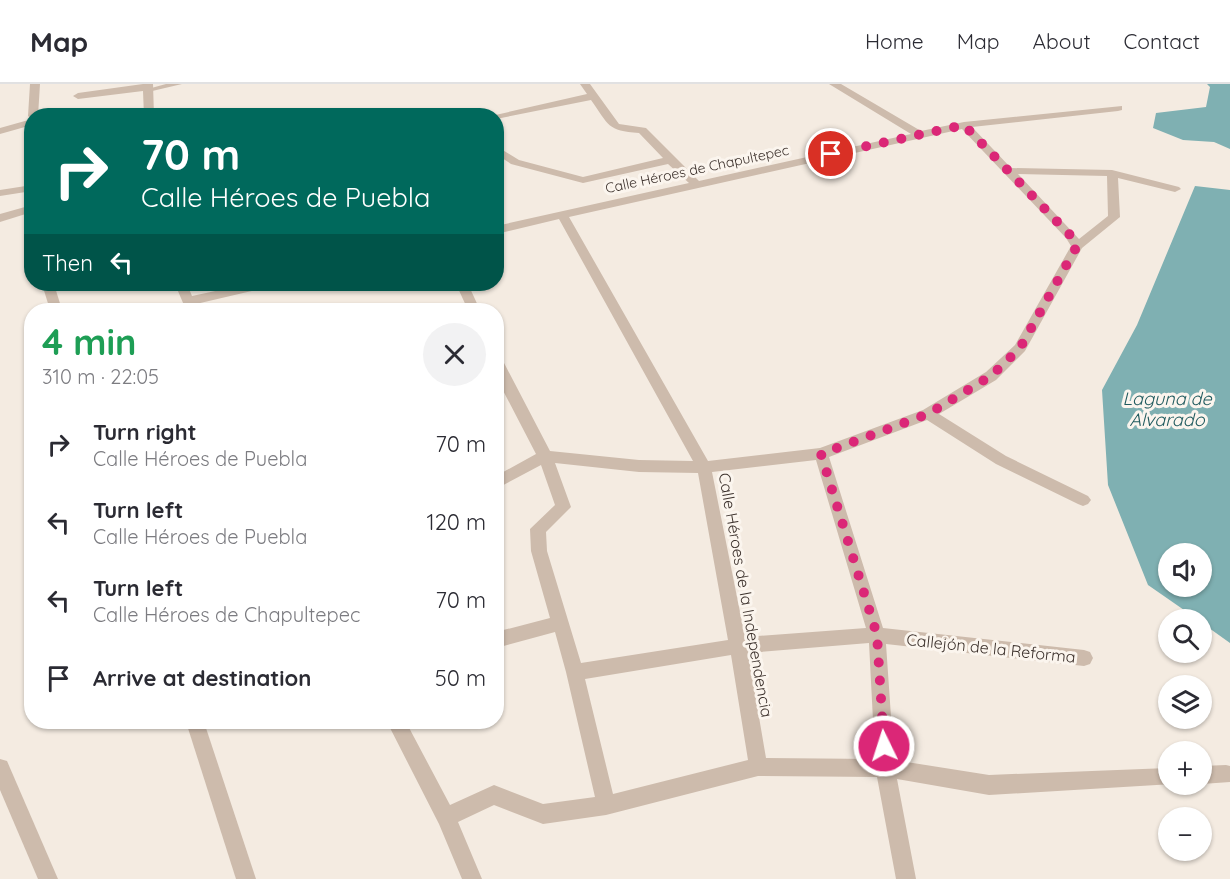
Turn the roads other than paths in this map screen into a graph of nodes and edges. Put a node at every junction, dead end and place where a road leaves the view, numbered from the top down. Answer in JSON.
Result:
{"nodes":[{"id":1,"x":35,"y":84,"type":"edge"},
{"id":2,"x":178,"y":84,"type":"edge"},
{"id":3,"x":585,"y":84,"type":"edge"},
{"id":4,"x":834,"y":84,"type":"edge"},
{"id":5,"x":148,"y":87,"type":"edge"},
{"id":6,"x":78,"y":96,"type":"dead end"},
{"id":7,"x":594,"y":96,"type":"junction"},
{"id":8,"x":34,"y":108,"type":"edge"},
{"id":9,"x":149,"y":108,"type":"edge"},
{"id":10,"x":1118,"y":108,"type":"dead end"},
{"id":11,"x":504,"y":114,"type":"edge"},
{"id":12,"x":24,"y":124,"type":"edge"},
{"id":13,"x":964,"y":125,"type":"junction"},
{"id":14,"x":0,"y":131,"type":"edge"},
{"id":15,"x":920,"y":135,"type":"junction"},
{"id":16,"x":504,"y":154,"type":"edge"},
{"id":17,"x":670,"y":160,"type":"junction"},
{"id":18,"x":1009,"y":171,"type":"junction"},
{"id":19,"x":1112,"y":173,"type":"junction"},
{"id":20,"x":696,"y":184,"type":"junction"},
{"id":21,"x":24,"y":189,"type":"edge"},
{"id":22,"x":1175,"y":189,"type":"dead end"},
{"id":23,"x":0,"y":193,"type":"edge"},
{"id":24,"x":24,"y":210,"type":"edge"},
{"id":25,"x":562,"y":214,"type":"junction"},
{"id":26,"x":0,"y":218,"type":"edge"},
{"id":27,"x":504,"y":228,"type":"edge"},
{"id":28,"x":1077,"y":246,"type":"junction"},
{"id":29,"x":241,"y":291,"type":"edge"},
{"id":30,"x":200,"y":303,"type":"edge"},
{"id":31,"x":504,"y":379,"type":"edge"},
{"id":32,"x":928,"y":414,"type":"junction"},
{"id":33,"x":821,"y":454,"type":"junction"},
{"id":34,"x":545,"y":456,"type":"junction"},
{"id":35,"x":704,"y":467,"type":"junction"},
{"id":36,"x":504,"y":479,"type":"edge"},
{"id":37,"x":1083,"y":500,"type":"dead end"},
{"id":38,"x":560,"y":622,"type":"junction"},
{"id":39,"x":877,"y":635,"type":"junction"},
{"id":40,"x":504,"y":638,"type":"edge"},
{"id":41,"x":738,"y":646,"type":"junction"},
{"id":42,"x":1084,"y":658,"type":"dead end"},
{"id":43,"x":576,"y":672,"type":"junction"},
{"id":44,"x":197,"y":729,"type":"edge"},
{"id":45,"x":400,"y":729,"type":"edge"},
{"id":46,"x":758,"y":767,"type":"junction"},
{"id":47,"x":0,"y":768,"type":"edge"},
{"id":48,"x":885,"y":768,"type":"junction"},
{"id":49,"x":1226,"y":774,"type":"dead end"},
{"id":50,"x":1212,"y":775,"type":"edge"},
{"id":51,"x":1158,"y":777,"type":"edge"},
{"id":52,"x":606,"y":805,"type":"junction"},
{"id":53,"x":446,"y":817,"type":"junction"},
{"id":54,"x":48,"y":879,"type":"edge"},
{"id":55,"x":246,"y":879,"type":"edge"},
{"id":56,"x":472,"y":879,"type":"edge"},
{"id":57,"x":906,"y":879,"type":"edge"}],
"edges":[{"from":1,"to":8,"type":"street"},
{"from":2,"to":5,"type":"lane"},
{"from":3,"to":7,"type":"street"},
{"from":4,"to":15,"type":"street"},
{"from":5,"to":6,"type":"street"},
{"from":5,"to":9,"type":"street"},
{"from":7,"to":11,"type":"street"},
{"from":7,"to":17,"type":"street"},
{"from":10,"to":13,"type":"street","name":"Calle Héroes de Chapultepec"},
{"from":12,"to":14,"type":"street"},
{"from":13,"to":15,"type":"street","name":"Calle Héroes de Chapultepec"},
{"from":13,"to":18,"type":"street"},
{"from":15,"to":20,"type":"street","name":"Calle Héroes de Chapultepec"},
{"from":16,"to":17,"type":"street"},
{"from":17,"to":20,"type":"street"},
{"from":18,"to":19,"type":"street"},
{"from":18,"to":28,"type":"street"},
{"from":19,"to":22,"type":"street"},
{"from":19,"to":28,"type":"street"},
{"from":20,"to":25,"type":"street","name":"Calle Héroes de Chapultepec"},
{"from":21,"to":23,"type":"street"},
{"from":24,"to":26,"type":"street"},
{"from":25,"to":27,"type":"street","name":"Calle Héroes de Chapultepec"},
{"from":25,"to":35,"type":"street","name":"Calle Héroes de la Independencia"},
{"from":28,"to":32,"type":"street"},
{"from":29,"to":30,"type":"street"},
{"from":31,"to":34,"type":"street"},
{"from":32,"to":33,"type":"street"},
{"from":32,"to":37,"type":"street"},
{"from":33,"to":35,"type":"street"},
{"from":33,"to":39,"type":"street"},
{"from":34,"to":35,"type":"street"},
{"from":34,"to":36,"type":"street"},
{"from":34,"to":38,"type":"street"},
{"from":35,"to":41,"type":"street","name":"Calle Héroes de la Independencia"},
{"from":38,"to":40,"type":"street"},
{"from":38,"to":43,"type":"street"},
{"from":39,"to":41,"type":"street","name":"Callejón de la Reforma"},
{"from":39,"to":42,"type":"street","name":"Callejón de la Reforma"},
{"from":39,"to":48,"type":"street"},
{"from":41,"to":43,"type":"street","name":"Callejón de la Reforma"},
{"from":41,"to":46,"type":"street","name":"Calle Héroes de la Independencia"},
{"from":43,"to":52,"type":"street"},
{"from":44,"to":55,"type":"street"},
{"from":45,"to":53,"type":"street"},
{"from":46,"to":48,"type":"street"},
{"from":46,"to":52,"type":"street"},
{"from":47,"to":54,"type":"street"},
{"from":48,"to":51,"type":"street"},
{"from":48,"to":57,"type":"street"},
{"from":49,"to":50,"type":"street"},
{"from":52,"to":53,"type":"street"},
{"from":53,"to":56,"type":"street"}]}
